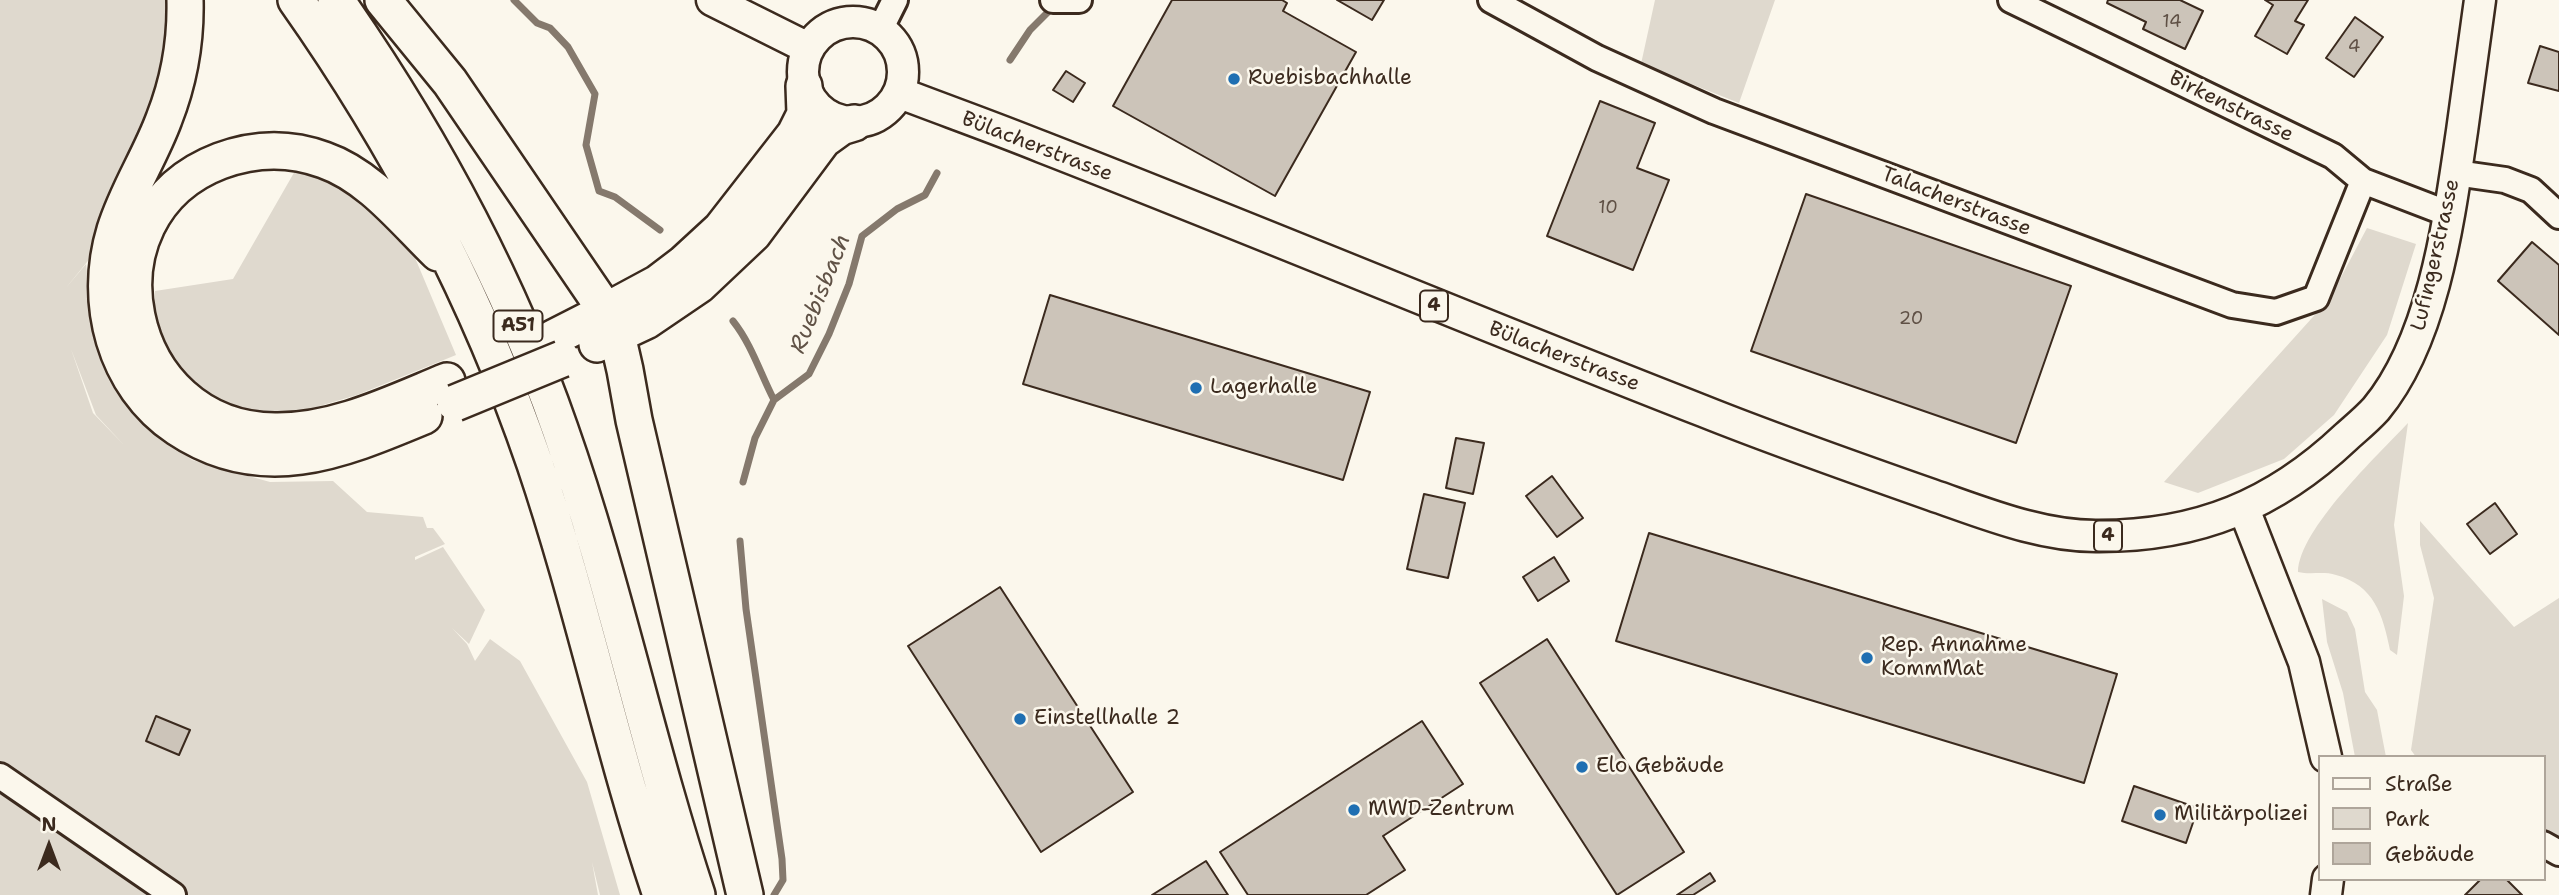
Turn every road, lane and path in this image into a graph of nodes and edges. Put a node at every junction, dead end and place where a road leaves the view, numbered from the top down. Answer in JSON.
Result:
{"nodes":[{"id":1,"x":186,"y":0,"type":"edge"},
{"id":2,"x":296,"y":0,"type":"edge"},
{"id":3,"x":336,"y":0,"type":"edge"},
{"id":4,"x":383,"y":0,"type":"edge"},
{"id":5,"x":712,"y":0,"type":"edge"},
{"id":6,"x":895,"y":0,"type":"edge"},
{"id":7,"x":1053,"y":0,"type":"edge"},
{"id":8,"x":1079,"y":0,"type":"edge"},
{"id":9,"x":1491,"y":0,"type":"edge"},
{"id":10,"x":2011,"y":0,"type":"edge"},
{"id":11,"x":2480,"y":0,"type":"edge"},
{"id":12,"x":880,"y":30,"type":"junction"},
{"id":13,"x":808,"y":48,"type":"junction"},
{"id":14,"x":804,"y":86,"type":"junction"},
{"id":15,"x":900,"y":93,"type":"junction"},
{"id":16,"x":854,"y":123,"type":"junction"},
{"id":17,"x":2456,"y":173,"type":"junction"},
{"id":18,"x":2363,"y":181,"type":"junction"},
{"id":19,"x":2449,"y":215,"type":"junction"},
{"id":20,"x":2559,"y":216,"type":"edge"},
{"id":21,"x":456,"y":271,"type":"junction"},
{"id":22,"x":611,"y":323,"type":"junction"},
{"id":23,"x":451,"y":392,"type":"junction"},
{"id":24,"x":2244,"y":509,"type":"junction"},
{"id":25,"x":2326,"y":755,"type":"edge"},
{"id":26,"x":0,"y":776,"type":"edge"},
{"id":27,"x":173,"y":895,"type":"edge"},
{"id":28,"x":661,"y":895,"type":"edge"},
{"id":29,"x":697,"y":895,"type":"edge"},
{"id":30,"x":745,"y":895,"type":"edge"}],
"edges":[{"from":1,"to":23,"type":"highway"},
{"from":2,"to":21,"type":"highway","number":"A51"},
{"from":3,"to":29,"type":"highway","number":"A51"},
{"from":4,"to":22,"type":"highway"},
{"from":5,"to":13,"type":"main road"},
{"from":6,"to":12,"type":"street"},
{"from":7,"to":8,"type":"street"},
{"from":9,"to":18,"type":"street","name":"Talacherstrasse"},
{"from":10,"to":18,"type":"street","name":"Birkenstrasse"},
{"from":11,"to":17,"type":"main road","name":"Lufingerstrasse"},
{"from":12,"to":13,"type":"main road"},
{"from":12,"to":15,"type":"main road"},
{"from":13,"to":14,"type":"main road"},
{"from":14,"to":16,"type":"main road"},
{"from":14,"to":22,"type":"highway"},
{"from":15,"to":16,"type":"main road"},
{"from":15,"to":24,"type":"main road","name":"Bülacherstrasse","number":"4"},
{"from":16,"to":22,"type":"highway"},
{"from":17,"to":19,"type":"main road","name":"Lufingerstrasse"},
{"from":17,"to":20,"type":"street"},
{"from":18,"to":19,"type":"street","name":"Birkenstrasse"},
{"from":19,"to":24,"type":"main road","name":"Lufingerstrasse"},
{"from":21,"to":23,"type":"highway"},
{"from":21,"to":28,"type":"highway","number":"A51"},
{"from":22,"to":23,"type":"highway","bridge":true},
{"from":22,"to":30,"type":"highway"},
{"from":24,"to":25,"type":"main road"},
{"from":26,"to":27,"type":"street"}]}
